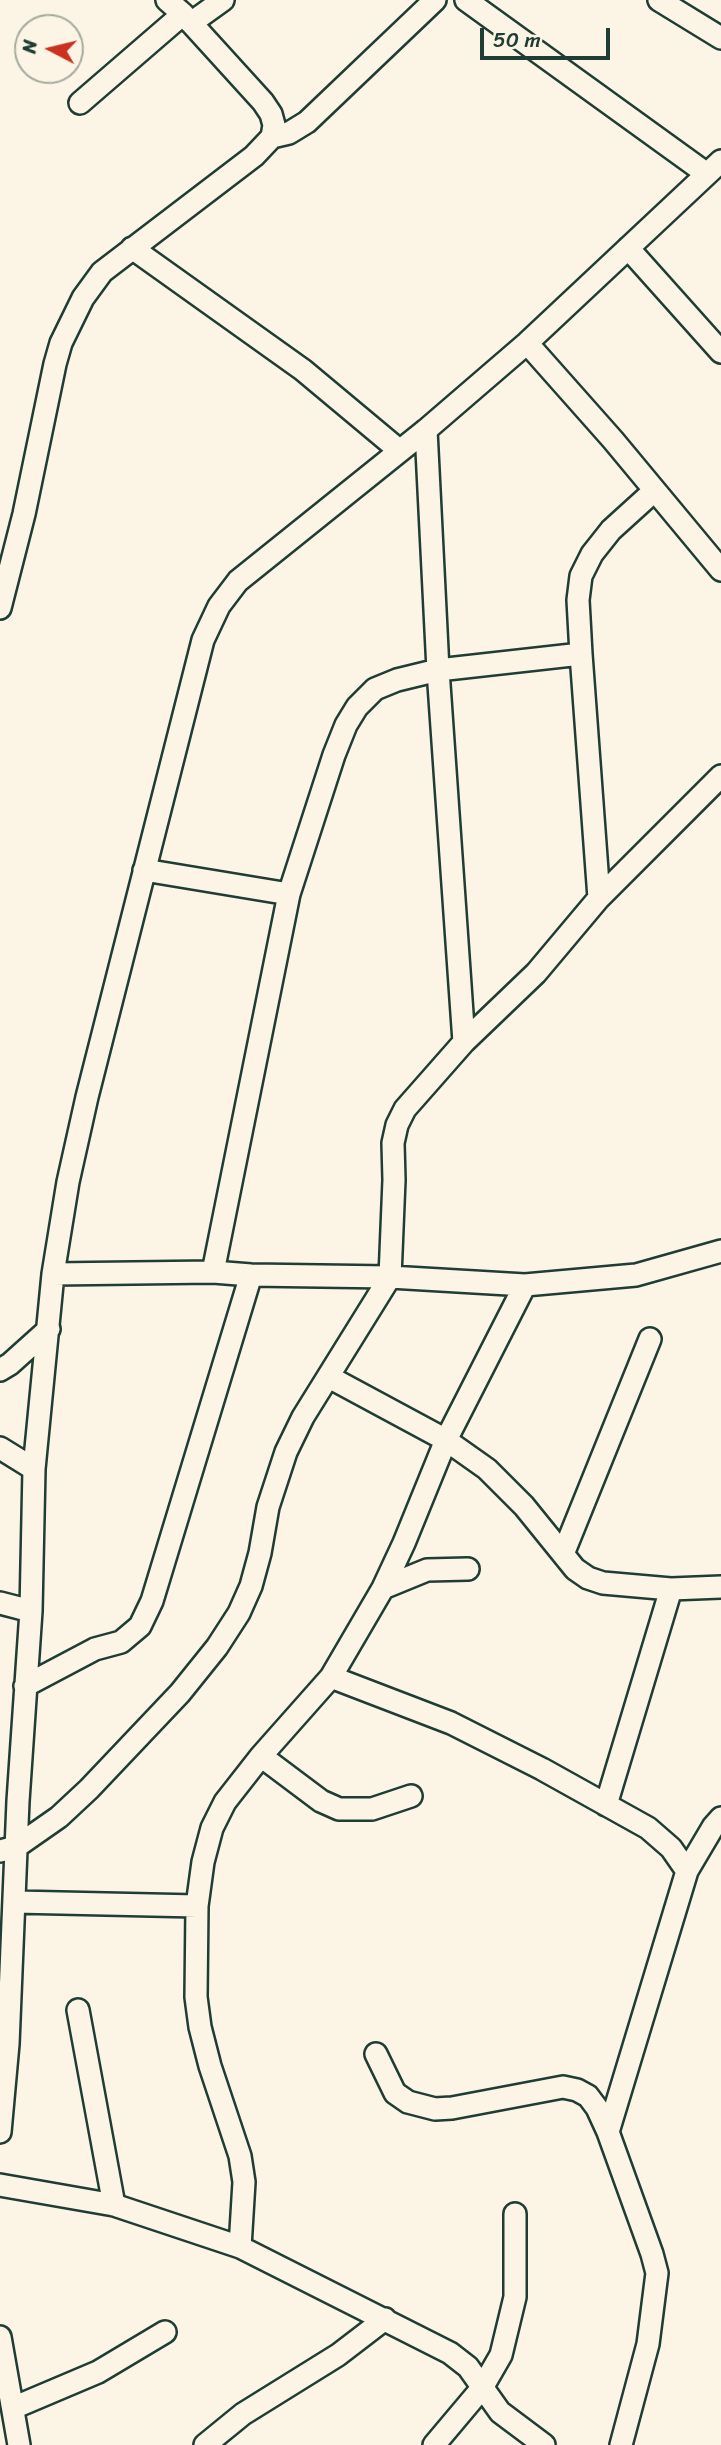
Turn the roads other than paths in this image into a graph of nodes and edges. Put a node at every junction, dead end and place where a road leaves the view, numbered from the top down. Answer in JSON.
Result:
{"nodes":[{"id":1,"x":223,"y":0,"type":"edge"},
{"id":2,"x":435,"y":0,"type":"edge"},
{"id":3,"x":466,"y":0,"type":"edge"},
{"id":4,"x":659,"y":0,"type":"edge"},
{"id":5,"x":180,"y":12,"type":"edge"},
{"id":6,"x":721,"y":38,"type":"edge"},
{"id":7,"x":80,"y":103,"type":"dead end"},
{"id":8,"x":272,"y":137,"type":"junction"},
{"id":9,"x":714,"y":167,"type":"edge"},
{"id":10,"x":132,"y":248,"type":"junction"},
{"id":11,"x":628,"y":248,"type":"junction"},
{"id":12,"x":527,"y":343,"type":"junction"},
{"id":13,"x":721,"y":352,"type":"edge"},
{"id":14,"x":426,"y":430,"type":"junction"},
{"id":15,"x":400,"y":451,"type":"junction"},
{"id":16,"x":654,"y":491,"type":"junction"},
{"id":17,"x":721,"y":570,"type":"edge"},
{"id":18,"x":0,"y":608,"type":"edge"},
{"id":19,"x":581,"y":654,"type":"junction"},
{"id":20,"x":438,"y":670,"type":"junction"},
{"id":21,"x":721,"y":775,"type":"edge"},
{"id":22,"x":144,"y":870,"type":"junction"},
{"id":23,"x":289,"y":894,"type":"junction"},
{"id":24,"x":599,"y":898,"type":"junction"},
{"id":25,"x":464,"y":1042,"type":"junction"},
{"id":26,"x":721,"y":1251,"type":"edge"},
{"id":27,"x":213,"y":1272,"type":"junction"},
{"id":28,"x":53,"y":1274,"type":"junction"},
{"id":29,"x":251,"y":1275,"type":"junction"},
{"id":30,"x":390,"y":1277,"type":"junction"},
{"id":31,"x":525,"y":1285,"type":"junction"},
{"id":32,"x":49,"y":1329,"type":"junction"},
{"id":33,"x":650,"y":1339,"type":"dead end"},
{"id":34,"x":0,"y":1370,"type":"edge"},
{"id":35,"x":329,"y":1377,"type":"junction"},
{"id":36,"x":446,"y":1440,"type":"junction"},
{"id":37,"x":0,"y":1448,"type":"edge"},
{"id":38,"x":34,"y":1469,"type":"junction"},
{"id":39,"x":563,"y":1554,"type":"junction"},
{"id":40,"x":468,"y":1569,"type":"dead end"},
{"id":41,"x":721,"y":1587,"type":"edge"},
{"id":42,"x":383,"y":1588,"type":"junction"},
{"id":43,"x":671,"y":1589,"type":"junction"},
{"id":44,"x":0,"y":1603,"type":"edge"},
{"id":45,"x":31,"y":1611,"type":"junction"},
{"id":46,"x":331,"y":1677,"type":"junction"},
{"id":47,"x":26,"y":1686,"type":"junction"},
{"id":48,"x":261,"y":1756,"type":"junction"},
{"id":49,"x":411,"y":1796,"type":"dead end"},
{"id":50,"x":9,"y":1801,"type":"edge"},
{"id":51,"x":606,"y":1805,"type":"junction"},
{"id":52,"x":721,"y":1818,"type":"edge"},
{"id":53,"x":8,"y":1849,"type":"edge"},
{"id":54,"x":687,"y":1871,"type":"junction"},
{"id":55,"x":15,"y":1902,"type":"junction"},
{"id":56,"x":197,"y":1906,"type":"junction"},
{"id":57,"x":78,"y":2010,"type":"dead end"},
{"id":58,"x":376,"y":2054,"type":"dead end"},
{"id":59,"x":0,"y":2132,"type":"edge"},
{"id":60,"x":608,"y":2132,"type":"junction"},
{"id":61,"x":0,"y":2185,"type":"edge"},
{"id":62,"x":114,"y":2205,"type":"junction"},
{"id":63,"x":515,"y":2214,"type":"dead end"},
{"id":64,"x":240,"y":2247,"type":"junction"},
{"id":65,"x":385,"y":2319,"type":"junction"},
{"id":66,"x":165,"y":2333,"type":"dead end"},
{"id":67,"x":0,"y":2337,"type":"edge"},
{"id":68,"x":482,"y":2388,"type":"junction"},
{"id":69,"x":13,"y":2408,"type":"junction"},
{"id":70,"x":0,"y":2438,"type":"edge"},
{"id":71,"x":19,"y":2445,"type":"edge"},
{"id":72,"x":205,"y":2445,"type":"edge"},
{"id":73,"x":434,"y":2445,"type":"edge"},
{"id":74,"x":544,"y":2445,"type":"edge"},
{"id":75,"x":621,"y":2445,"type":"edge"}],
"edges":[{"from":1,"to":5,"type":"street"},
{"from":2,"to":8,"type":"street"},
{"from":3,"to":9,"type":"street"},
{"from":4,"to":6,"type":"street"},
{"from":5,"to":7,"type":"street"},
{"from":5,"to":8,"type":"street"},
{"from":8,"to":10,"type":"street"},
{"from":9,"to":11,"type":"street"},
{"from":10,"to":15,"type":"street"},
{"from":10,"to":18,"type":"street"},
{"from":11,"to":12,"type":"street"},
{"from":11,"to":13,"type":"street"},
{"from":12,"to":14,"type":"street"},
{"from":12,"to":16,"type":"street"},
{"from":14,"to":15,"type":"street"},
{"from":14,"to":20,"type":"street"},
{"from":15,"to":22,"type":"street"},
{"from":16,"to":17,"type":"street"},
{"from":16,"to":19,"type":"street"},
{"from":19,"to":20,"type":"street"},
{"from":19,"to":24,"type":"street"},
{"from":20,"to":23,"type":"street"},
{"from":20,"to":25,"type":"street"},
{"from":21,"to":24,"type":"street"},
{"from":22,"to":23,"type":"street"},
{"from":22,"to":28,"type":"street"},
{"from":23,"to":27,"type":"street"},
{"from":24,"to":25,"type":"street"},
{"from":25,"to":30,"type":"street"},
{"from":26,"to":31,"type":"street"},
{"from":27,"to":28,"type":"street"},
{"from":27,"to":29,"type":"street"},
{"from":28,"to":32,"type":"street"},
{"from":29,"to":30,"type":"street"},
{"from":29,"to":47,"type":"street"},
{"from":30,"to":31,"type":"street"},
{"from":30,"to":35,"type":"street"},
{"from":31,"to":36,"type":"street"},
{"from":32,"to":34,"type":"street"},
{"from":32,"to":38,"type":"street"},
{"from":33,"to":39,"type":"street"},
{"from":35,"to":36,"type":"street"},
{"from":35,"to":53,"type":"street"},
{"from":36,"to":39,"type":"street"},
{"from":36,"to":42,"type":"street"},
{"from":37,"to":38,"type":"street"},
{"from":38,"to":45,"type":"street"},
{"from":39,"to":43,"type":"street"},
{"from":40,"to":42,"type":"street"},
{"from":41,"to":43,"type":"street"},
{"from":42,"to":46,"type":"street"},
{"from":43,"to":51,"type":"street"},
{"from":44,"to":45,"type":"street"},
{"from":45,"to":47,"type":"street"},
{"from":46,"to":48,"type":"street"},
{"from":46,"to":51,"type":"street"},
{"from":47,"to":50,"type":"street"},
{"from":48,"to":49,"type":"street"},
{"from":48,"to":56,"type":"street"},
{"from":50,"to":53,"type":"street"},
{"from":51,"to":54,"type":"street"},
{"from":52,"to":54,"type":"street"},
{"from":53,"to":55,"type":"street"},
{"from":54,"to":60,"type":"street"},
{"from":55,"to":56,"type":"street"},
{"from":55,"to":59,"type":"street"},
{"from":56,"to":64,"type":"street"},
{"from":57,"to":62,"type":"street"},
{"from":58,"to":60,"type":"street"},
{"from":60,"to":75,"type":"street"},
{"from":61,"to":62,"type":"street"},
{"from":62,"to":64,"type":"street"},
{"from":63,"to":68,"type":"street"},
{"from":64,"to":65,"type":"street"},
{"from":65,"to":68,"type":"street"},
{"from":65,"to":72,"type":"street"},
{"from":66,"to":69,"type":"street"},
{"from":67,"to":69,"type":"street"},
{"from":68,"to":73,"type":"street"},
{"from":68,"to":74,"type":"street"},
{"from":69,"to":71,"type":"street"},
{"from":70,"to":71,"type":"street"}]}
